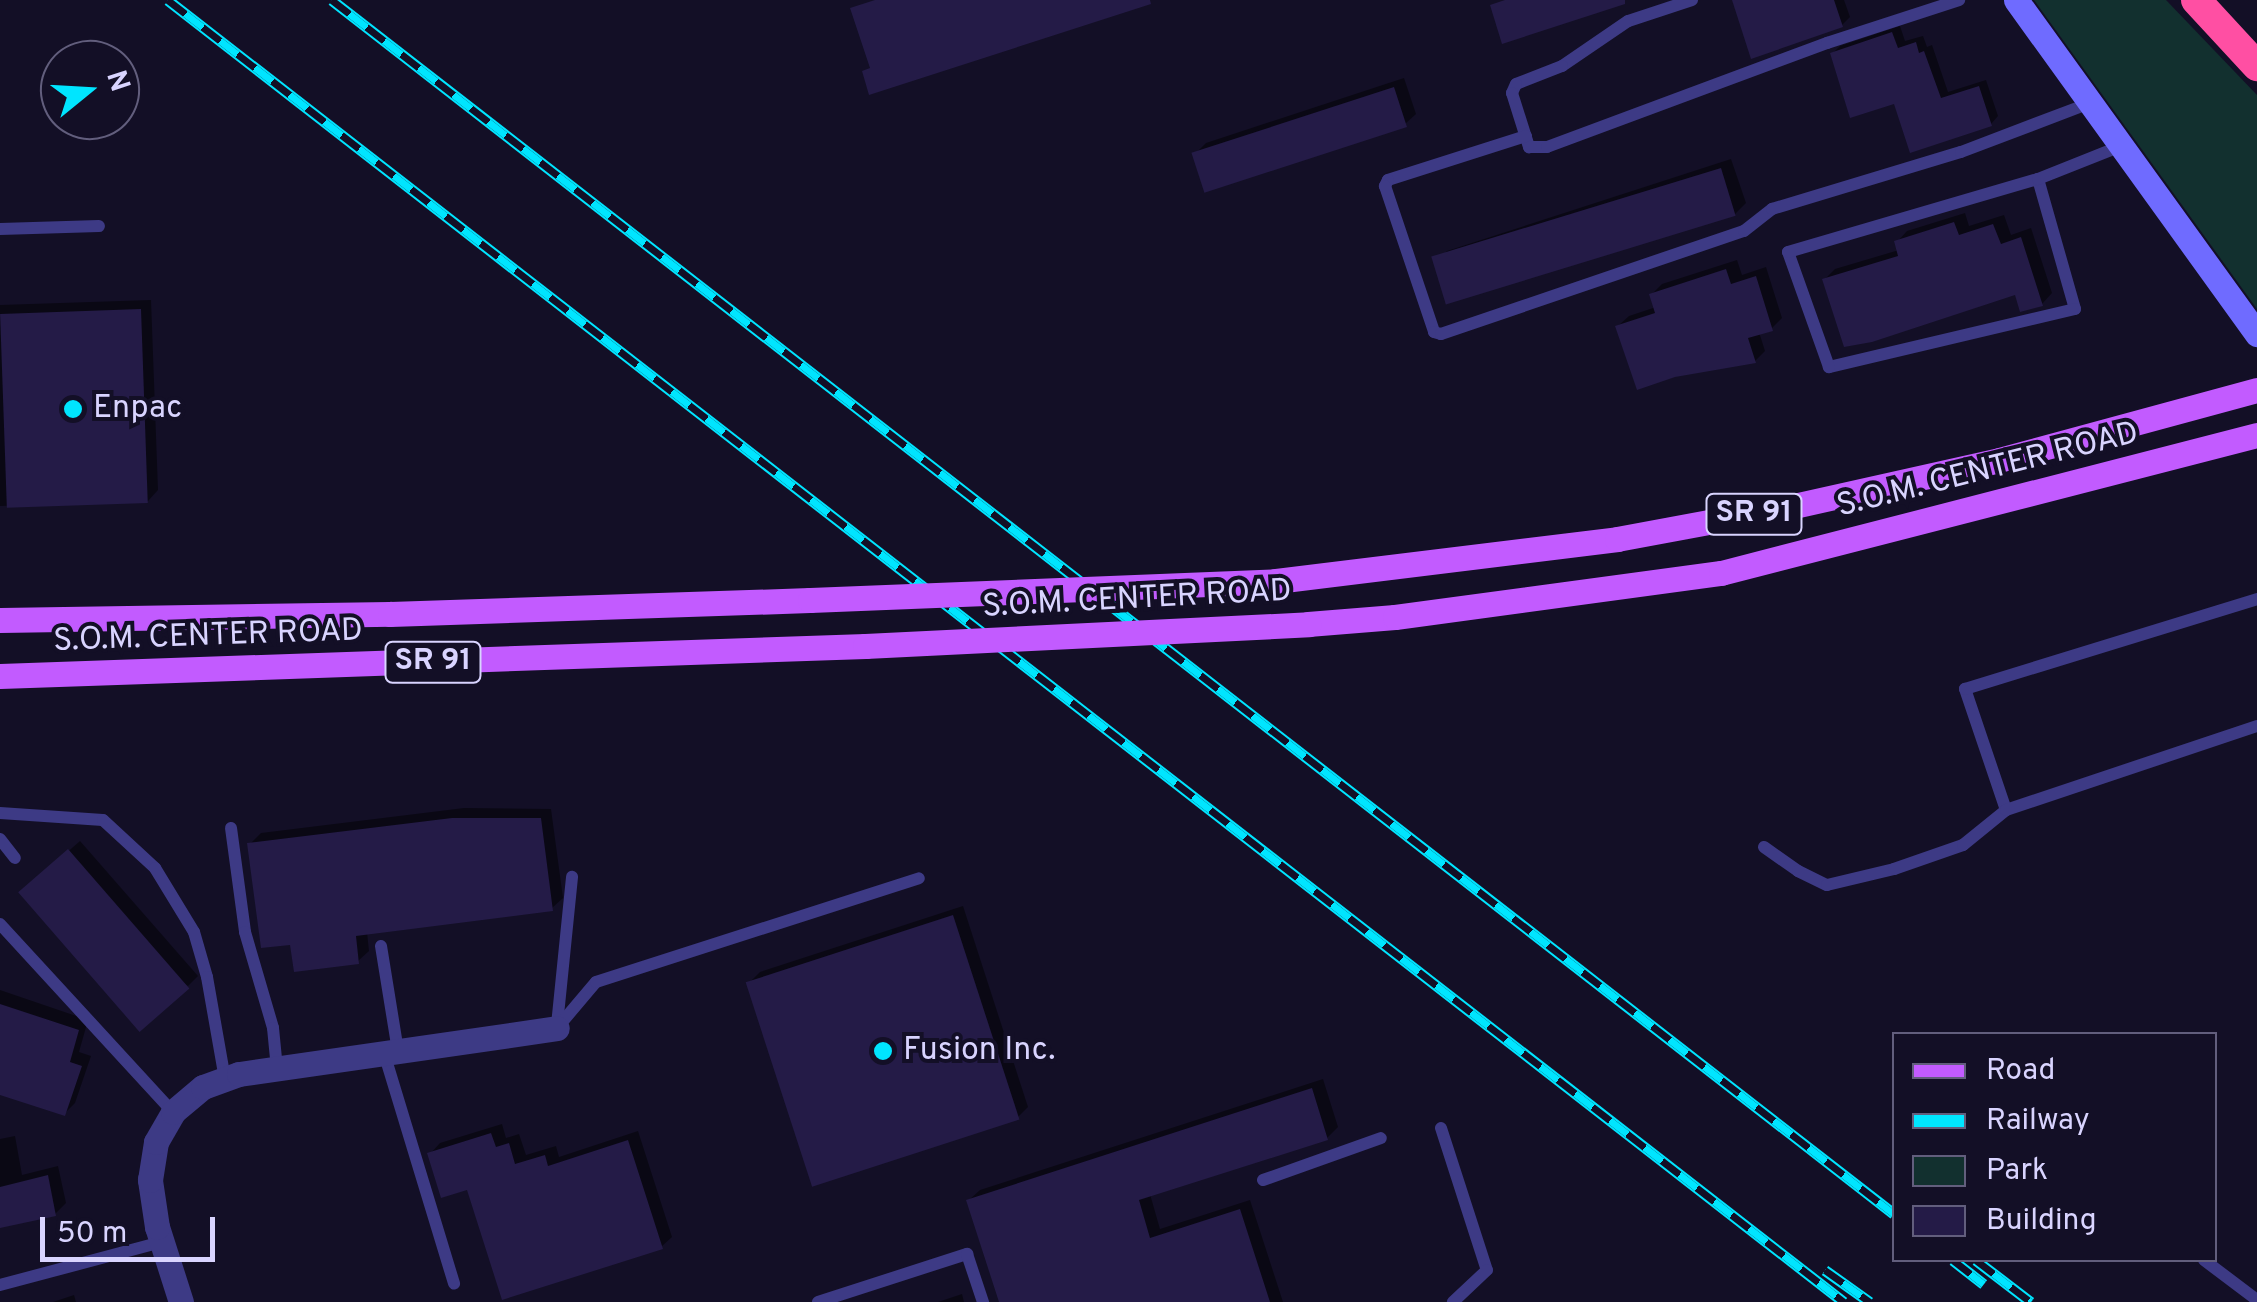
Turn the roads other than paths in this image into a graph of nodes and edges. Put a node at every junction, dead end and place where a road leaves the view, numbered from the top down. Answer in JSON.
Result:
{"nodes":[{"id":1,"x":1692,"y":0,"type":"edge"},
{"id":2,"x":1959,"y":0,"type":"edge"},
{"id":3,"x":2016,"y":0,"type":"edge"},
{"id":4,"x":2196,"y":0,"type":"edge"},
{"id":5,"x":2257,"y":66,"type":"edge"},
{"id":6,"x":2090,"y":103,"type":"junction"},
{"id":7,"x":1526,"y":136,"type":"junction"},
{"id":8,"x":2121,"y":146,"type":"junction"},
{"id":9,"x":2038,"y":178,"type":"junction"},
{"id":10,"x":99,"y":226,"type":"dead end"},
{"id":11,"x":0,"y":229,"type":"edge"},
{"id":12,"x":2257,"y":334,"type":"edge"},
{"id":13,"x":2257,"y":390,"type":"edge"},
{"id":14,"x":2257,"y":435,"type":"edge"},
{"id":15,"x":2257,"y":598,"type":"edge"},
{"id":16,"x":0,"y":620,"type":"edge"},
{"id":17,"x":0,"y":676,"type":"edge"},
{"id":18,"x":2257,"y":726,"type":"edge"},
{"id":19,"x":2006,"y":810,"type":"junction"},
{"id":20,"x":0,"y":814,"type":"edge"},
{"id":21,"x":231,"y":828,"type":"dead end"},
{"id":22,"x":0,"y":840,"type":"edge"},
{"id":23,"x":1764,"y":847,"type":"dead end"},
{"id":24,"x":15,"y":858,"type":"dead end"},
{"id":25,"x":572,"y":877,"type":"dead end"},
{"id":26,"x":919,"y":878,"type":"dead end"},
{"id":27,"x":0,"y":924,"type":"edge"},
{"id":28,"x":382,"y":946,"type":"dead end"},
{"id":29,"x":557,"y":1028,"type":"junction"},
{"id":30,"x":391,"y":1052,"type":"junction"},
{"id":31,"x":277,"y":1068,"type":"junction"},
{"id":32,"x":226,"y":1079,"type":"junction"},
{"id":33,"x":173,"y":1112,"type":"junction"},
{"id":34,"x":1441,"y":1128,"type":"dead end"},
{"id":35,"x":1380,"y":1138,"type":"dead end"},
{"id":36,"x":1263,"y":1180,"type":"dead end"},
{"id":37,"x":162,"y":1242,"type":"junction"},
{"id":38,"x":2207,"y":1262,"type":"edge"},
{"id":39,"x":454,"y":1284,"type":"dead end"},
{"id":40,"x":0,"y":1285,"type":"edge"},
{"id":41,"x":2257,"y":1300,"type":"edge"},
{"id":42,"x":181,"y":1302,"type":"edge"},
{"id":43,"x":818,"y":1302,"type":"edge"},
{"id":44,"x":983,"y":1302,"type":"edge"},
{"id":45,"x":1453,"y":1302,"type":"edge"}],
"edges":[{"from":1,"to":7,"type":"lane"},
{"from":2,"to":7,"type":"lane"},
{"from":3,"to":6,"type":"street"},
{"from":4,"to":5,"type":"highway"},
{"from":6,"to":7,"type":"lane"},
{"from":6,"to":8,"type":"street"},
{"from":8,"to":9,"type":"lane"},
{"from":8,"to":12,"type":"street"},
{"from":9,"to":9,"type":"lane"},
{"from":10,"to":11,"type":"lane"},
{"from":13,"to":16,"type":"main road","name":"S.O.M. CENTER ROAD","number":"SR 91","bridge":true},
{"from":14,"to":17,"type":"main road","name":"S.O.M. CENTER ROAD","number":"SR 91","bridge":true},
{"from":15,"to":19,"type":"lane"},
{"from":18,"to":19,"type":"lane"},
{"from":19,"to":23,"type":"lane"},
{"from":20,"to":32,"type":"lane"},
{"from":21,"to":31,"type":"lane"},
{"from":22,"to":24,"type":"lane"},
{"from":25,"to":29,"type":"lane"},
{"from":26,"to":29,"type":"lane"},
{"from":27,"to":33,"type":"lane"},
{"from":28,"to":30,"type":"lane"},
{"from":29,"to":30,"type":"street"},
{"from":30,"to":31,"type":"street"},
{"from":30,"to":39,"type":"lane"},
{"from":31,"to":32,"type":"street"},
{"from":32,"to":33,"type":"street"},
{"from":33,"to":37,"type":"street"},
{"from":34,"to":45,"type":"lane"},
{"from":35,"to":36,"type":"lane"},
{"from":37,"to":40,"type":"lane"},
{"from":37,"to":42,"type":"street"},
{"from":38,"to":41,"type":"lane"},
{"from":43,"to":44,"type":"lane"}]}
